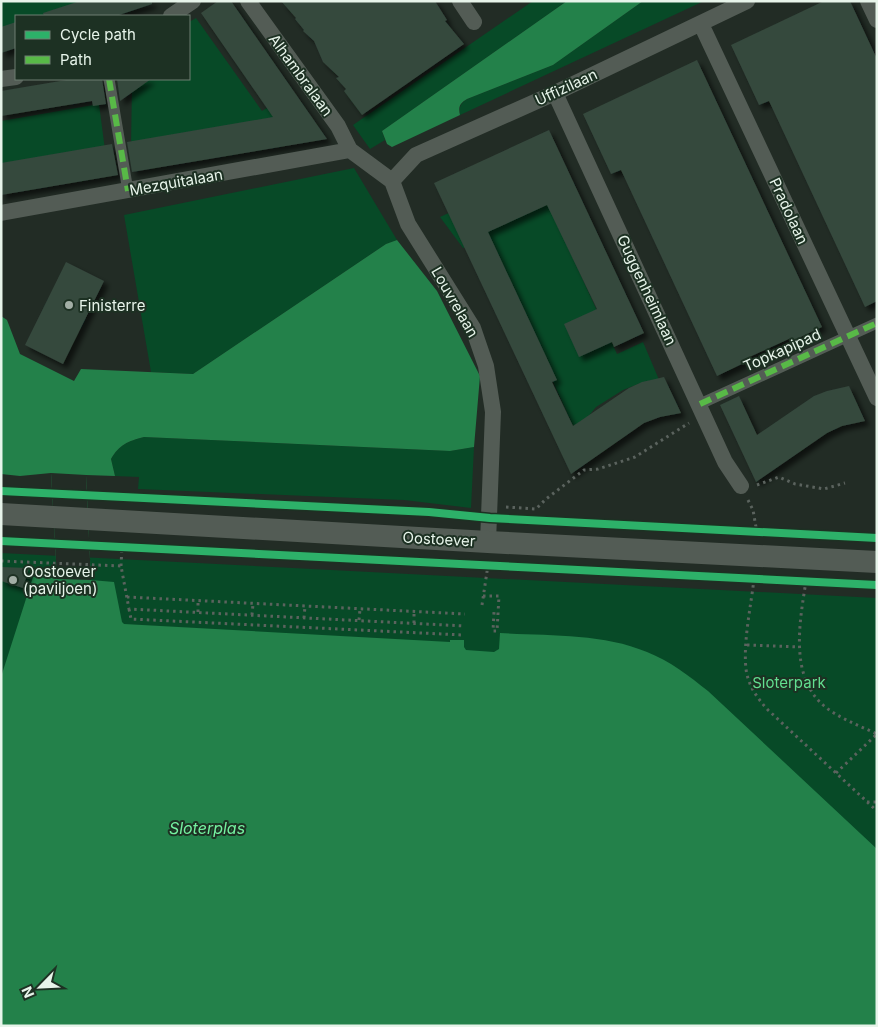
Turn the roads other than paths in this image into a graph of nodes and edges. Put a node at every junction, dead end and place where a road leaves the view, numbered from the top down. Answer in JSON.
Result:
{"nodes":[{"id":1,"x":193,"y":1,"type":"edge"},
{"id":2,"x":248,"y":1,"type":"edge"},
{"id":3,"x":460,"y":1,"type":"edge"},
{"id":4,"x":747,"y":1,"type":"edge"},
{"id":5,"x":868,"y":1,"type":"edge"},
{"id":6,"x":172,"y":15,"type":"edge"},
{"id":7,"x":877,"y":20,"type":"edge"},
{"id":8,"x":474,"y":22,"type":"dead end"},
{"id":9,"x":701,"y":24,"type":"junction"},
{"id":10,"x":15,"y":76,"type":"edge"},
{"id":11,"x":1,"y":79,"type":"edge"},
{"id":12,"x":109,"y":80,"type":"edge"},
{"id":13,"x":555,"y":93,"type":"junction"},
{"id":14,"x":350,"y":150,"type":"junction"},
{"id":15,"x":392,"y":181,"type":"junction"},
{"id":16,"x":128,"y":191,"type":"junction"},
{"id":17,"x":1,"y":213,"type":"edge"},
{"id":18,"x":877,"y":323,"type":"edge"},
{"id":19,"x":848,"y":336,"type":"junction"},
{"id":20,"x":877,"y":398,"type":"edge"},
{"id":21,"x":702,"y":408,"type":"junction"},
{"id":22,"x":741,"y":486,"type":"road end"},
{"id":23,"x":1,"y":514,"type":"edge"},
{"id":24,"x":488,"y":542,"type":"junction"},
{"id":25,"x":877,"y":562,"type":"edge"}],
"edges":[{"from":1,"to":6,"type":"street"},
{"from":2,"to":14,"type":"street","name":"Alhambralaan"},
{"from":3,"to":8,"type":"street"},
{"from":4,"to":9,"type":"street","name":"Uffizilaan"},
{"from":5,"to":7,"type":"street"},
{"from":9,"to":13,"type":"street","name":"Uffizilaan"},
{"from":9,"to":19,"type":"street","name":"Pradolaan"},
{"from":10,"to":11,"type":"street"},
{"from":12,"to":16,"type":"street"},
{"from":13,"to":15,"type":"street","name":"Uffizilaan"},
{"from":13,"to":21,"type":"street","name":"Guggenheimlaan"},
{"from":14,"to":15,"type":"street"},
{"from":14,"to":16,"type":"street","name":"Mezquitalaan"},
{"from":15,"to":24,"type":"street","name":"Louvrelaan"},
{"from":16,"to":17,"type":"street","name":"Mezquitalaan"},
{"from":18,"to":19,"type":"street","name":"Topkapipad"},
{"from":19,"to":20,"type":"street","name":"Pradolaan"},
{"from":19,"to":21,"type":"street","name":"Topkapipad"},
{"from":21,"to":22,"type":"street","name":"Guggenheimlaan"},
{"from":23,"to":24,"type":"main road","name":"Oostoever"},
{"from":24,"to":25,"type":"main road","name":"Oostoever"}]}
